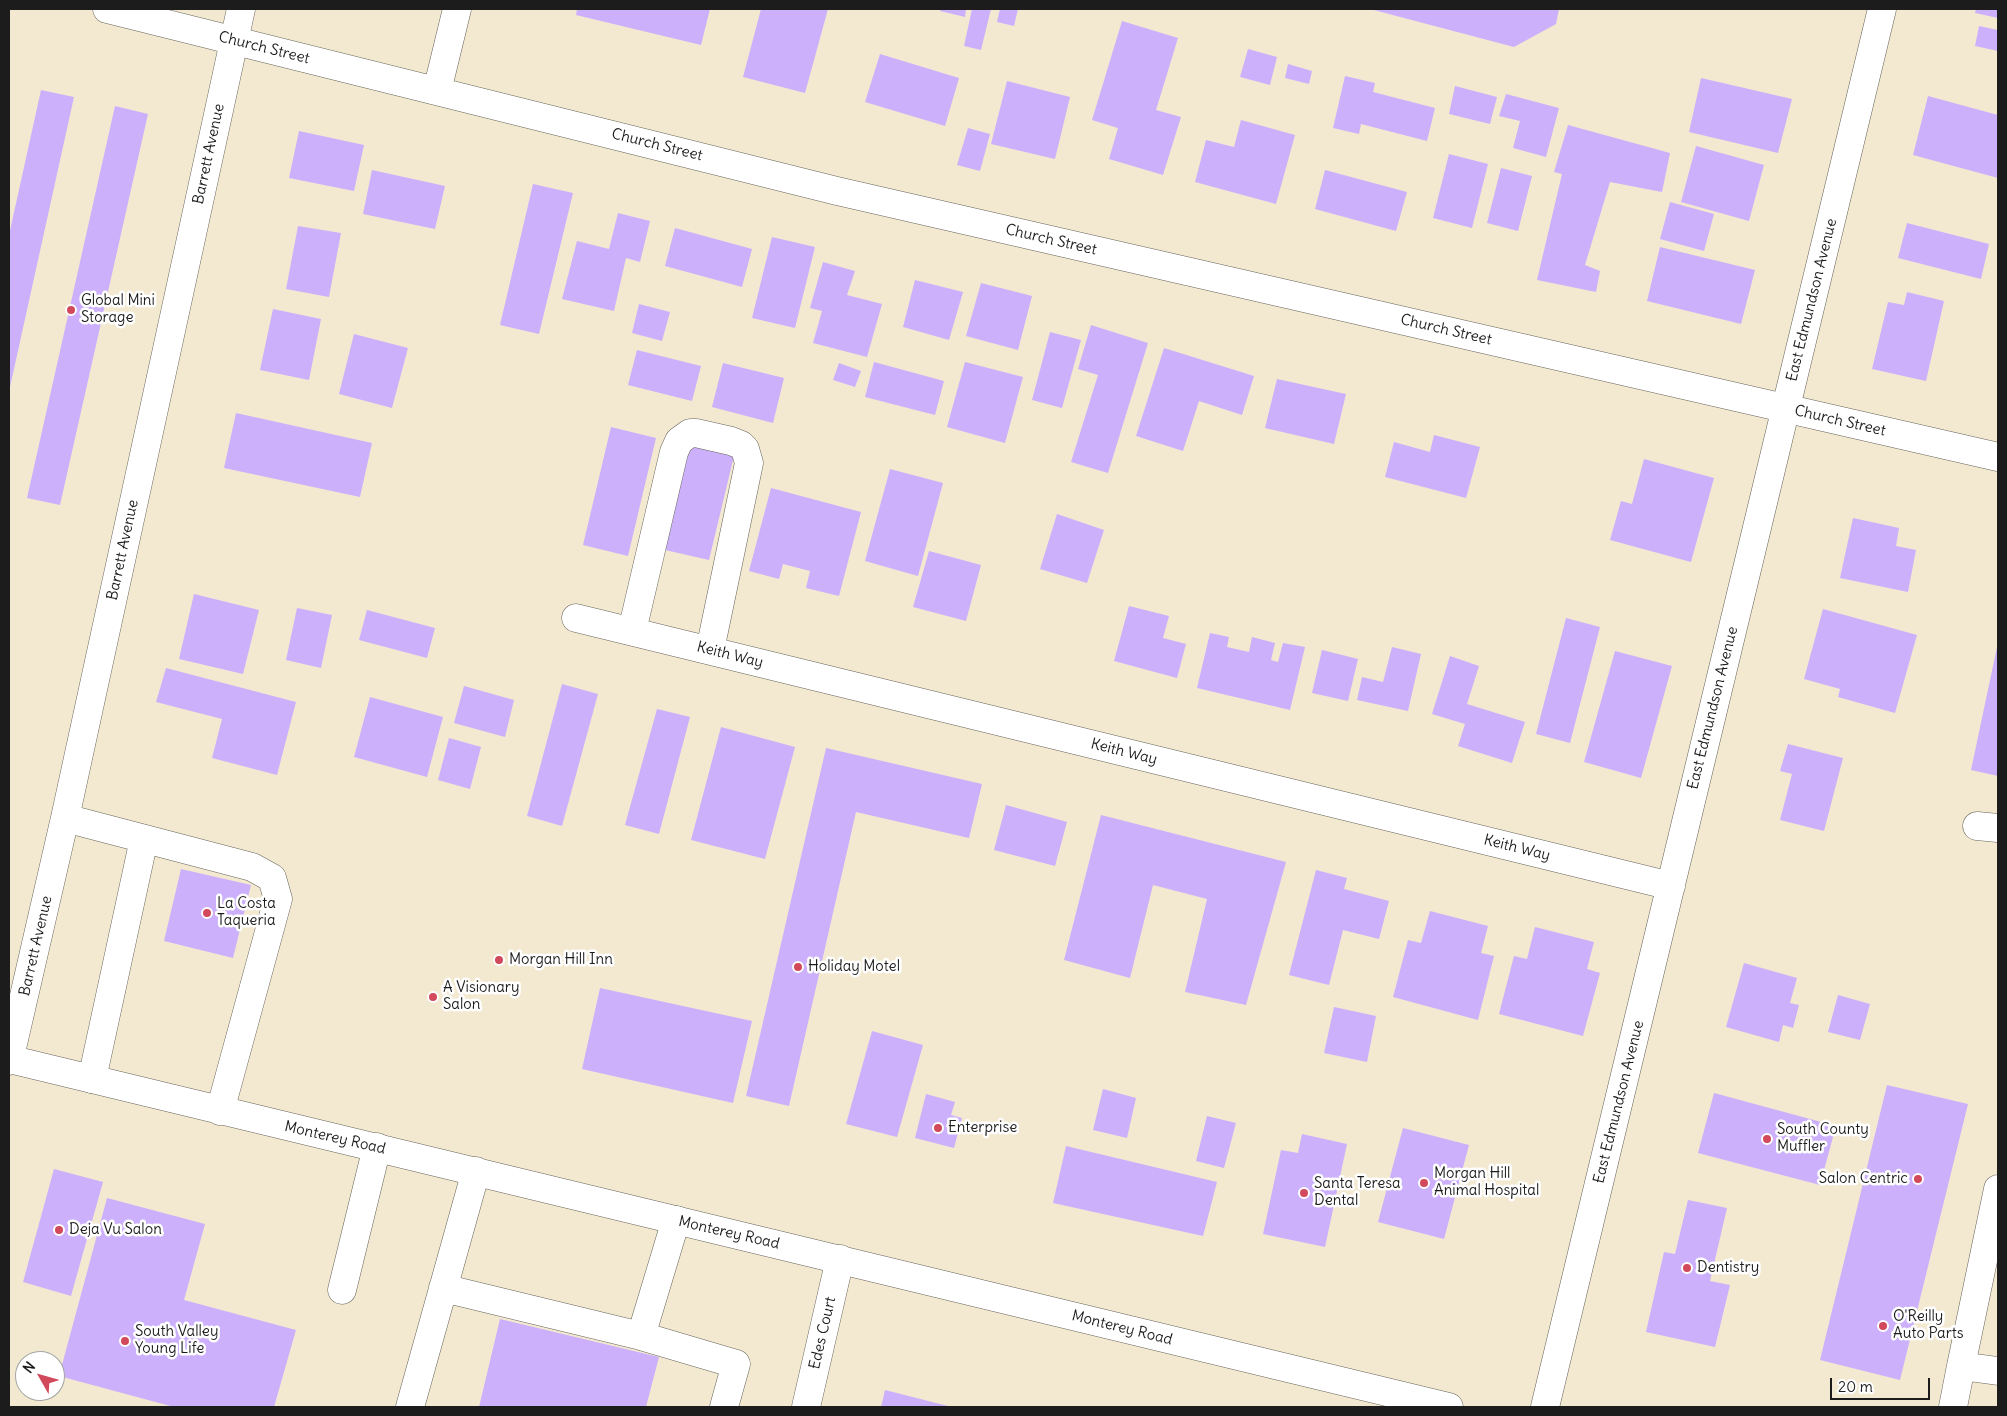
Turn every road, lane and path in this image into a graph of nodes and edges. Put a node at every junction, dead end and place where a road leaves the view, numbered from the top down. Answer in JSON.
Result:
{"nodes":[{"id":1,"x":107,"y":9,"type":"edge"},
{"id":2,"x":240,"y":9,"type":"edge"},
{"id":3,"x":457,"y":9,"type":"edge"},
{"id":4,"x":1882,"y":9,"type":"edge"},
{"id":5,"x":234,"y":41,"type":"junction"},
{"id":6,"x":437,"y":91,"type":"junction"},
{"id":7,"x":1786,"y":408,"type":"junction"},
{"id":8,"x":1998,"y":457,"type":"edge"},
{"id":9,"x":576,"y":618,"type":"dead end"},
{"id":10,"x":632,"y":631,"type":"junction"},
{"id":11,"x":710,"y":650,"type":"junction"},
{"id":12,"x":65,"y":818,"type":"junction"},
{"id":13,"x":144,"y":840,"type":"junction"},
{"id":14,"x":1670,"y":886,"type":"junction"},
{"id":15,"x":9,"y":1059,"type":"edge"},
{"id":16,"x":92,"y":1079,"type":"junction"},
{"id":17,"x":220,"y":1110,"type":"junction"},
{"id":18,"x":376,"y":1147,"type":"junction"},
{"id":19,"x":476,"y":1171,"type":"junction"},
{"id":20,"x":1998,"y":1189,"type":"edge"},
{"id":21,"x":676,"y":1220,"type":"junction"},
{"id":22,"x":840,"y":1259,"type":"junction"},
{"id":23,"x":443,"y":1288,"type":"junction"},
{"id":24,"x":342,"y":1290,"type":"dead end"},
{"id":25,"x":641,"y":1336,"type":"junction"},
{"id":26,"x":1961,"y":1366,"type":"junction"},
{"id":27,"x":1998,"y":1371,"type":"edge"},
{"id":28,"x":410,"y":1407,"type":"edge"},
{"id":29,"x":724,"y":1407,"type":"edge"},
{"id":30,"x":806,"y":1407,"type":"edge"},
{"id":31,"x":1449,"y":1407,"type":"edge"},
{"id":32,"x":1545,"y":1407,"type":"edge"},
{"id":33,"x":1953,"y":1407,"type":"edge"}],
"edges":[{"from":1,"to":5,"type":"street","name":"Church Street"},
{"from":2,"to":5,"type":"street","name":"Barrett Avenue"},
{"from":3,"to":6,"type":"street"},
{"from":4,"to":7,"type":"street","name":"East Edmundson Avenue"},
{"from":5,"to":6,"type":"street","name":"Church Street"},
{"from":5,"to":12,"type":"street","name":"Barrett Avenue"},
{"from":6,"to":7,"type":"street","name":"Church Street"},
{"from":7,"to":8,"type":"street","name":"Church Street"},
{"from":7,"to":14,"type":"street","name":"East Edmundson Avenue"},
{"from":9,"to":10,"type":"street","name":"Keith Way"},
{"from":10,"to":11,"type":"street","name":"Keith Way"},
{"from":10,"to":11,"type":"street"},
{"from":11,"to":14,"type":"street","name":"Keith Way"},
{"from":12,"to":13,"type":"street"},
{"from":12,"to":15,"type":"street","name":"Barrett Avenue"},
{"from":13,"to":16,"type":"street"},
{"from":13,"to":17,"type":"street"},
{"from":14,"to":32,"type":"street","name":"East Edmundson Avenue"},
{"from":15,"to":16,"type":"street","name":"Monterey Road"},
{"from":16,"to":17,"type":"street","name":"Monterey Road"},
{"from":17,"to":18,"type":"street","name":"Monterey Road"},
{"from":18,"to":19,"type":"street","name":"Monterey Road"},
{"from":18,"to":24,"type":"street"},
{"from":19,"to":21,"type":"street","name":"Monterey Road"},
{"from":19,"to":23,"type":"street"},
{"from":20,"to":26,"type":"street"},
{"from":21,"to":22,"type":"street","name":"Monterey Road"},
{"from":21,"to":25,"type":"street"},
{"from":22,"to":30,"type":"street","name":"Edes Court"},
{"from":22,"to":31,"type":"street","name":"Monterey Road"},
{"from":23,"to":25,"type":"street"},
{"from":23,"to":28,"type":"street"},
{"from":25,"to":29,"type":"street"},
{"from":26,"to":27,"type":"street"},
{"from":26,"to":33,"type":"street"}]}
